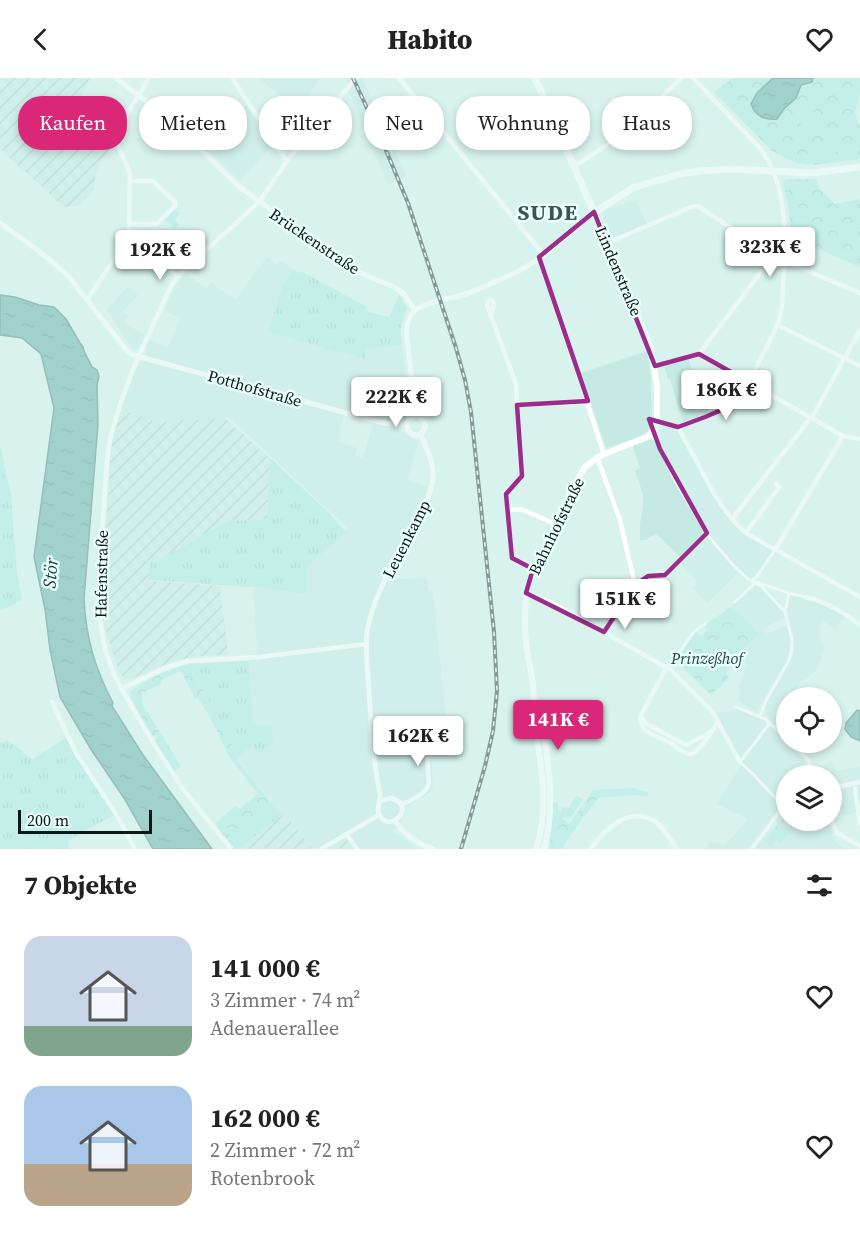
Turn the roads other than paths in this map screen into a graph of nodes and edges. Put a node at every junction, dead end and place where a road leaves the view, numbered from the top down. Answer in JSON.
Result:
{"nodes":[{"id":1,"x":116,"y":78,"type":"edge"},
{"id":2,"x":148,"y":78,"type":"edge"},
{"id":3,"x":232,"y":78,"type":"edge"},
{"id":4,"x":356,"y":78,"type":"edge"},
{"id":5,"x":399,"y":78,"type":"edge"},
{"id":6,"x":535,"y":78,"type":"edge"},
{"id":7,"x":681,"y":78,"type":"edge"},
{"id":8,"x":693,"y":78,"type":"edge"},
{"id":9,"x":138,"y":96,"type":"junction"},
{"id":10,"x":662,"y":96,"type":"edge"},
{"id":11,"x":602,"y":149,"type":"edge"},
{"id":12,"x":287,"y":161,"type":"junction"},
{"id":13,"x":574,"y":166,"type":"junction"},
{"id":14,"x":860,"y":166,"type":"edge"},
{"id":15,"x":773,"y":171,"type":"junction"},
{"id":16,"x":130,"y":181,"type":"junction"},
{"id":17,"x":259,"y":202,"type":"junction"},
{"id":18,"x":594,"y":212,"type":"junction"},
{"id":19,"x":0,"y":223,"type":"edge"},
{"id":20,"x":130,"y":224,"type":"junction"},
{"id":21,"x":128,"y":238,"type":"junction"},
{"id":22,"x":607,"y":243,"type":"junction"},
{"id":23,"x":784,"y":245,"type":"junction"},
{"id":24,"x":784,"y":254,"type":"junction"},
{"id":25,"x":541,"y":256,"type":"junction"},
{"id":26,"x":774,"y":256,"type":"junction"},
{"id":27,"x":783,"y":261,"type":"junction"},
{"id":28,"x":178,"y":276,"type":"junction"},
{"id":29,"x":860,"y":293,"type":"edge"},
{"id":30,"x":87,"y":300,"type":"junction"},
{"id":31,"x":415,"y":310,"type":"junction"},
{"id":32,"x":491,"y":315,"type":"dead end"},
{"id":33,"x":777,"y":325,"type":"junction"},
{"id":34,"x":860,"y":330,"type":"edge"},
{"id":35,"x":699,"y":354,"type":"junction"},
{"id":36,"x":139,"y":357,"type":"junction"},
{"id":37,"x":845,"y":358,"type":"junction"},
{"id":38,"x":655,"y":366,"type":"junction"},
{"id":39,"x":860,"y":366,"type":"edge"},
{"id":40,"x":747,"y":381,"type":"junction"},
{"id":41,"x":588,"y":402,"type":"junction"},
{"id":42,"x":517,"y":405,"type":"junction"},
{"id":43,"x":416,"y":416,"type":"junction"},
{"id":44,"x":811,"y":417,"type":"junction"},
{"id":45,"x":658,"y":422,"type":"junction"},
{"id":46,"x":407,"y":425,"type":"junction"},
{"id":47,"x":678,"y":427,"type":"junction"},
{"id":48,"x":653,"y":432,"type":"junction"},
{"id":49,"x":421,"y":434,"type":"junction"},
{"id":50,"x":843,"y":436,"type":"junction"},
{"id":51,"x":860,"y":439,"type":"edge"},
{"id":52,"x":657,"y":441,"type":"joint"},
{"id":53,"x":604,"y":454,"type":"junction"},
{"id":54,"x":597,"y":457,"type":"junction"},
{"id":55,"x":776,"y":484,"type":"dead end"},
{"id":56,"x":507,"y":510,"type":"junction"},
{"id":57,"x":732,"y":519,"type":"junction"},
{"id":58,"x":555,"y":524,"type":"junction"},
{"id":59,"x":707,"y":533,"type":"junction"},
{"id":60,"x":746,"y":533,"type":"junction"},
{"id":61,"x":775,"y":550,"type":"junction"},
{"id":62,"x":534,"y":570,"type":"junction"},
{"id":63,"x":753,"y":582,"type":"junction"},
{"id":64,"x":635,"y":585,"type":"junction"},
{"id":65,"x":526,"y":593,"type":"junction"},
{"id":66,"x":789,"y":593,"type":"junction"},
{"id":67,"x":805,"y":597,"type":"joint"},
{"id":68,"x":860,"y":597,"type":"edge"},
{"id":69,"x":735,"y":602,"type":"dead end"},
{"id":70,"x":784,"y":609,"type":"junction"},
{"id":71,"x":705,"y":624,"type":"dead end"},
{"id":72,"x":860,"y":625,"type":"edge"},
{"id":73,"x":604,"y":632,"type":"junction"},
{"id":74,"x":367,"y":644,"type":"junction"},
{"id":75,"x":667,"y":667,"type":"junction"},
{"id":76,"x":121,"y":689,"type":"junction"},
{"id":77,"x":535,"y":698,"type":"junction"},
{"id":78,"x":52,"y":702,"type":"dead end"},
{"id":79,"x":736,"y":707,"type":"dead end"},
{"id":80,"x":641,"y":715,"type":"junction"},
{"id":81,"x":760,"y":716,"type":"junction"},
{"id":82,"x":417,"y":722,"type":"dead end"},
{"id":83,"x":718,"y":722,"type":"junction"},
{"id":84,"x":770,"y":723,"type":"junction"},
{"id":85,"x":776,"y":728,"type":"edge"},
{"id":86,"x":712,"y":731,"type":"junction"},
{"id":87,"x":686,"y":745,"type":"junction"},
{"id":88,"x":698,"y":749,"type":"junction"},
{"id":89,"x":740,"y":762,"type":"junction"},
{"id":90,"x":860,"y":782,"type":"edge"},
{"id":91,"x":842,"y":786,"type":"edge"},
{"id":92,"x":855,"y":788,"type":"dead end"},
{"id":93,"x":776,"y":798,"type":"edge"},
{"id":94,"x":381,"y":801,"type":"junction"},
{"id":95,"x":401,"y":805,"type":"junction"},
{"id":96,"x":379,"y":815,"type":"junction"},
{"id":97,"x":776,"y":818,"type":"edge"},
{"id":98,"x":395,"y":821,"type":"junction"},
{"id":99,"x":860,"y":824,"type":"edge"},
{"id":100,"x":836,"y":831,"type":"edge"},
{"id":101,"x":347,"y":835,"type":"junction"},
{"id":102,"x":860,"y":848,"type":"edge"},
{"id":103,"x":135,"y":849,"type":"edge"},
{"id":104,"x":231,"y":849,"type":"edge"},
{"id":105,"x":321,"y":849,"type":"edge"},
{"id":106,"x":357,"y":849,"type":"edge"},
{"id":107,"x":433,"y":849,"type":"edge"},
{"id":108,"x":536,"y":849,"type":"edge"},
{"id":109,"x":544,"y":849,"type":"edge"},
{"id":110,"x":590,"y":849,"type":"edge"},
{"id":111,"x":677,"y":849,"type":"edge"},
{"id":112,"x":751,"y":849,"type":"edge"}],
"edges":[{"from":1,"to":9,"type":"street","name":"Brückenstraße"},
{"from":2,"to":9,"type":"street"},
{"from":3,"to":12,"type":"street"},
{"from":4,"to":12,"type":"street","name":"Hafenstraße"},
{"from":5,"to":25,"type":"street"},
{"from":6,"to":13,"type":"main road","name":"Lindenstraße"},
{"from":7,"to":10,"type":"street"},
{"from":8,"to":15,"type":"street"},
{"from":9,"to":16,"type":"street"},
{"from":9,"to":17,"type":"street","name":"Brückenstraße"},
{"from":11,"to":13,"type":"street"},
{"from":12,"to":17,"type":"street","name":"Hafenstraße"},
{"from":13,"to":18,"type":"main road","name":"Lindenstraße"},
{"from":14,"to":15,"type":"main road"},
{"from":15,"to":18,"type":"main road"},
{"from":15,"to":23,"type":"street"},
{"from":16,"to":20,"type":"street"},
{"from":16,"to":20,"type":"street"},
{"from":17,"to":28,"type":"street","name":"Hafenstraße"},
{"from":17,"to":31,"type":"street","name":"Brückenstraße"},
{"from":18,"to":22,"type":"main road","name":"Lindenstraße"},
{"from":18,"to":25,"type":"street"},
{"from":19,"to":30,"type":"street"},
{"from":20,"to":21,"type":"street"},
{"from":21,"to":28,"type":"street"},
{"from":21,"to":30,"type":"street"},
{"from":22,"to":26,"type":"street"},
{"from":22,"to":38,"type":"main road","name":"Lindenstraße"},
{"from":23,"to":24,"type":"street"},
{"from":23,"to":26,"type":"street"},
{"from":24,"to":26,"type":"street"},
{"from":24,"to":27,"type":"street"},
{"from":25,"to":31,"type":"street"},
{"from":25,"to":41,"type":"street"},
{"from":26,"to":35,"type":"street"},
{"from":27,"to":29,"type":"street"},
{"from":27,"to":33,"type":"street"},
{"from":28,"to":36,"type":"street","name":"Hafenstraße"},
{"from":30,"to":36,"type":"street"},
{"from":31,"to":43,"type":"street","name":"Leuenkamp"},
{"from":32,"to":42,"type":"street"},
{"from":33,"to":37,"type":"street"},
{"from":33,"to":40,"type":"street"},
{"from":34,"to":37,"type":"street"},
{"from":35,"to":38,"type":"street"},
{"from":35,"to":40,"type":"street"},
{"from":36,"to":46,"type":"street","name":"Potthofstraße"},
{"from":36,"to":76,"type":"street","name":"Hafenstraße"},
{"from":37,"to":39,"type":"street"},
{"from":37,"to":44,"type":"street"},
{"from":38,"to":45,"type":"main road","name":"Lindenstraße"},
{"from":40,"to":44,"type":"street"},
{"from":40,"to":47,"type":"street"},
{"from":41,"to":42,"type":"street"},
{"from":41,"to":53,"type":"street"},
{"from":42,"to":56,"type":"street"},
{"from":43,"to":46,"type":"street"},
{"from":43,"to":49,"type":"street","name":"Leuenkamp"},
{"from":44,"to":50,"type":"street"},
{"from":44,"to":57,"type":"street"},
{"from":45,"to":47,"type":"street"},
{"from":45,"to":48,"type":"main road"},
{"from":46,"to":49,"type":"street"},
{"from":47,"to":57,"type":"street"},
{"from":48,"to":52,"type":"street"},
{"from":48,"to":53,"type":"main road","name":"Bahnhofstraße"},
{"from":49,"to":74,"type":"street","name":"Leuenkamp"},
{"from":50,"to":51,"type":"street"},
{"from":50,"to":61,"type":"street"},
{"from":52,"to":59,"type":"street"},
{"from":53,"to":54,"type":"main road","name":"Bahnhofstraße"},
{"from":54,"to":58,"type":"main road","name":"Bahnhofstraße"},
{"from":54,"to":64,"type":"street"},
{"from":55,"to":60,"type":"street"},
{"from":56,"to":58,"type":"street"},
{"from":56,"to":62,"type":"street"},
{"from":57,"to":60,"type":"street"},
{"from":58,"to":62,"type":"main road","name":"Bahnhofstraße"},
{"from":59,"to":63,"type":"street"},
{"from":59,"to":64,"type":"street"},
{"from":60,"to":61,"type":"street"},
{"from":61,"to":63,"type":"street"},
{"from":61,"to":68,"type":"street"},
{"from":62,"to":65,"type":"main road","name":"Bahnhofstraße"},
{"from":63,"to":66,"type":"street"},
{"from":63,"to":69,"type":"street"},
{"from":63,"to":70,"type":"street"},
{"from":64,"to":73,"type":"street"},
{"from":65,"to":73,"type":"street"},
{"from":65,"to":77,"type":"main road","name":"Bahnhofstraße"},
{"from":66,"to":67,"type":"street"},
{"from":66,"to":70,"type":"street"},
{"from":67,"to":72,"type":"street"},
{"from":70,"to":81,"type":"street"},
{"from":71,"to":75,"type":"street"},
{"from":73,"to":75,"type":"street"},
{"from":74,"to":76,"type":"street"},
{"from":74,"to":94,"type":"street","name":"Leuenkamp"},
{"from":75,"to":80,"type":"street"},
{"from":75,"to":83,"type":"street"},
{"from":76,"to":104,"type":"street","name":"Hafenstraße"},
{"from":77,"to":108,"type":"main road"},
{"from":77,"to":109,"type":"main road"},
{"from":78,"to":103,"type":"street"},
{"from":79,"to":81,"type":"street"},
{"from":80,"to":87,"type":"street"},
{"from":80,"to":88,"type":"street"},
{"from":81,"to":84,"type":"street"},
{"from":82,"to":95,"type":"street"},
{"from":83,"to":86,"type":"street"},
{"from":83,"to":89,"type":"street"},
{"from":84,"to":85,"type":"street"},
{"from":84,"to":89,"type":"street"},
{"from":86,"to":87,"type":"street"},
{"from":86,"to":88,"type":"street"},
{"from":87,"to":88,"type":"street"},
{"from":89,"to":93,"type":"street"},
{"from":90,"to":91,"type":"street"},
{"from":92,"to":99,"type":"street"},
{"from":94,"to":95,"type":"street"},
{"from":94,"to":96,"type":"street"},
{"from":95,"to":98,"type":"street"},
{"from":96,"to":98,"type":"street"},
{"from":96,"to":101,"type":"street"},
{"from":97,"to":112,"type":"street"},
{"from":98,"to":107,"type":"street"},
{"from":100,"to":102,"type":"street"},
{"from":101,"to":105,"type":"street"},
{"from":101,"to":106,"type":"street"},
{"from":110,"to":111,"type":"street"}]}
